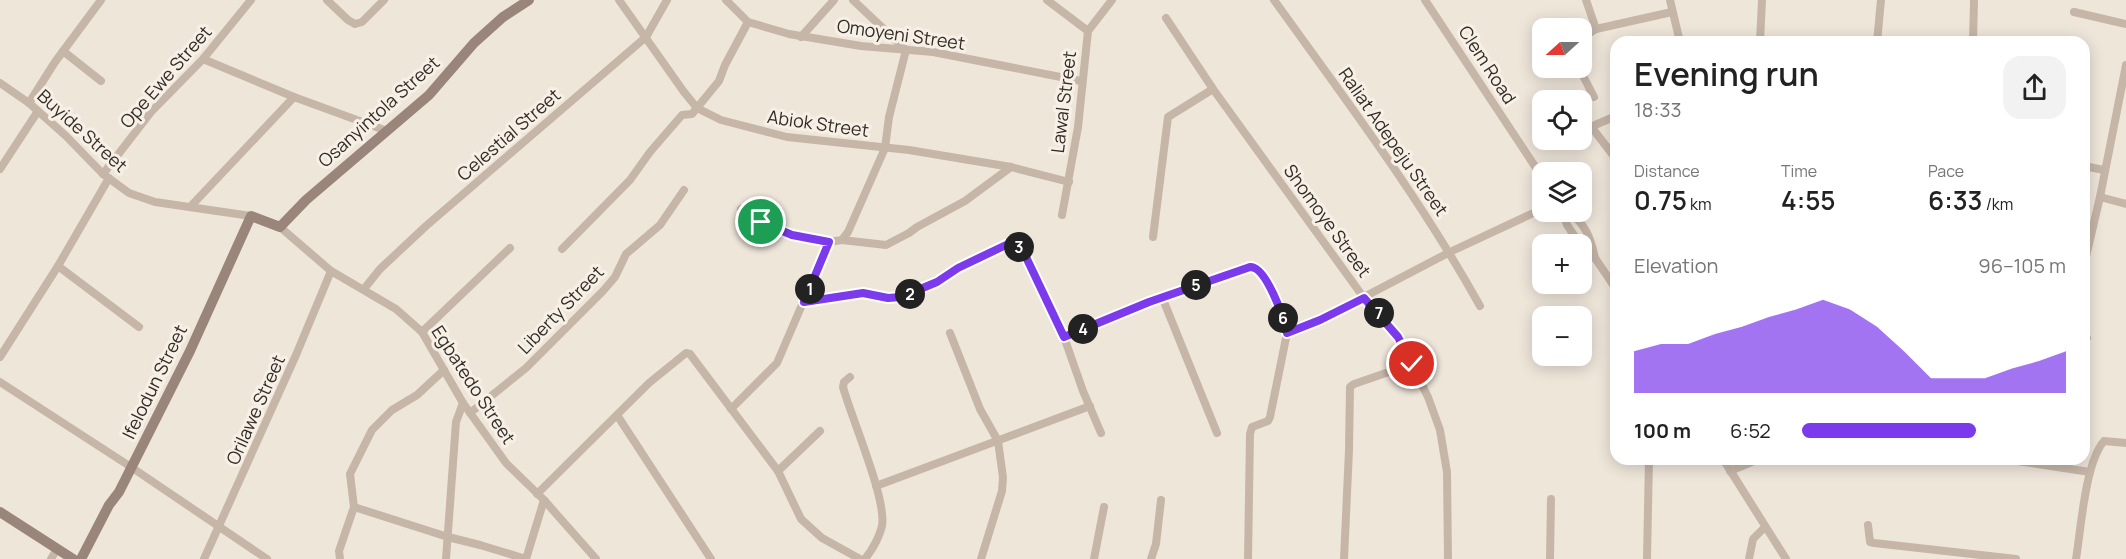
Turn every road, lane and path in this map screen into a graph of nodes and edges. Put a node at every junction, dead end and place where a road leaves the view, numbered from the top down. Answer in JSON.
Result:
{"nodes":[{"id":1,"x":101,"y":0,"type":"edge"},
{"id":2,"x":251,"y":0,"type":"edge"},
{"id":3,"x":327,"y":0,"type":"edge"},
{"id":4,"x":384,"y":0,"type":"edge"},
{"id":5,"x":529,"y":0,"type":"edge"},
{"id":6,"x":619,"y":0,"type":"edge"},
{"id":7,"x":667,"y":0,"type":"edge"},
{"id":8,"x":726,"y":0,"type":"edge"},
{"id":9,"x":834,"y":0,"type":"edge"},
{"id":10,"x":853,"y":0,"type":"edge"},
{"id":11,"x":1047,"y":0,"type":"edge"},
{"id":12,"x":1112,"y":0,"type":"edge"},
{"id":13,"x":1274,"y":0,"type":"edge"},
{"id":14,"x":1425,"y":0,"type":"edge"},
{"id":15,"x":1586,"y":0,"type":"edge"},
{"id":16,"x":1670,"y":0,"type":"edge"},
{"id":17,"x":1762,"y":0,"type":"edge"},
{"id":18,"x":1881,"y":0,"type":"edge"},
{"id":19,"x":1974,"y":0,"type":"edge"},
{"id":20,"x":1672,"y":12,"type":"junction"},
{"id":21,"x":2074,"y":12,"type":"dead end"},
{"id":22,"x":1166,"y":18,"type":"dead end"},
{"id":23,"x":748,"y":22,"type":"junction"},
{"id":24,"x":2126,"y":24,"type":"edge"},
{"id":25,"x":1596,"y":29,"type":"junction"},
{"id":26,"x":1088,"y":31,"type":"junction"},
{"id":27,"x":1592,"y":31,"type":"edge"},
{"id":28,"x":1678,"y":36,"type":"edge"},
{"id":29,"x":1761,"y":36,"type":"edge"},
{"id":30,"x":1878,"y":36,"type":"edge"},
{"id":31,"x":1973,"y":36,"type":"edge"},
{"id":32,"x":646,"y":37,"type":"junction"},
{"id":33,"x":801,"y":37,"type":"junction"},
{"id":34,"x":906,"y":50,"type":"junction"},
{"id":35,"x":63,"y":51,"type":"junction"},
{"id":36,"x":203,"y":59,"type":"junction"},
{"id":37,"x":2126,"y":65,"type":"edge"},
{"id":38,"x":1584,"y":78,"type":"edge"},
{"id":39,"x":101,"y":81,"type":"dead end"},
{"id":40,"x":1081,"y":81,"type":"junction"},
{"id":41,"x":0,"y":84,"type":"edge"},
{"id":42,"x":1213,"y":89,"type":"junction"},
{"id":43,"x":294,"y":97,"type":"junction"},
{"id":44,"x":1594,"y":97,"type":"dead end"},
{"id":45,"x":29,"y":103,"type":"junction"},
{"id":46,"x":697,"y":108,"type":"junction"},
{"id":47,"x":38,"y":111,"type":"junction"},
{"id":48,"x":1610,"y":119,"type":"edge"},
{"id":49,"x":387,"y":130,"type":"junction"},
{"id":50,"x":885,"y":148,"type":"junction"},
{"id":51,"x":1610,"y":151,"type":"edge"},
{"id":52,"x":1532,"y":162,"type":"edge"},
{"id":53,"x":1011,"y":167,"type":"junction"},
{"id":54,"x":2090,"y":167,"type":"edge"},
{"id":55,"x":0,"y":169,"type":"edge"},
{"id":56,"x":2104,"y":170,"type":"junction"},
{"id":57,"x":106,"y":176,"type":"junction"},
{"id":58,"x":1069,"y":182,"type":"junction"},
{"id":59,"x":684,"y":190,"type":"dead end"},
{"id":60,"x":2100,"y":197,"type":"junction"},
{"id":61,"x":2126,"y":204,"type":"edge"},
{"id":62,"x":191,"y":206,"type":"junction"},
{"id":63,"x":741,"y":209,"type":"dead end"},
{"id":64,"x":1532,"y":213,"type":"edge"},
{"id":65,"x":1062,"y":215,"type":"dead end"},
{"id":66,"x":252,"y":216,"type":"junction"},
{"id":67,"x":1580,"y":222,"type":"edge"},
{"id":68,"x":280,"y":227,"type":"junction"},
{"id":69,"x":1153,"y":237,"type":"dead end"},
{"id":70,"x":842,"y":240,"type":"junction"},
{"id":71,"x":2090,"y":240,"type":"edge"},
{"id":72,"x":829,"y":242,"type":"junction"},
{"id":73,"x":510,"y":248,"type":"dead end"},
{"id":74,"x":562,"y":249,"type":"dead end"},
{"id":75,"x":1450,"y":252,"type":"junction"},
{"id":76,"x":1592,"y":255,"type":"edge"},
{"id":77,"x":1595,"y":258,"type":"junction"},
{"id":78,"x":58,"y":266,"type":"junction"},
{"id":79,"x":332,"y":271,"type":"junction"},
{"id":80,"x":1610,"y":280,"type":"edge"},
{"id":81,"x":364,"y":290,"type":"junction"},
{"id":82,"x":1162,"y":297,"type":"junction"},
{"id":83,"x":1364,"y":298,"type":"junction"},
{"id":84,"x":804,"y":302,"type":"junction"},
{"id":85,"x":1480,"y":306,"type":"dead end"},
{"id":86,"x":138,"y":327,"type":"dead end"},
{"id":87,"x":422,"y":332,"type":"junction"},
{"id":88,"x":950,"y":333,"type":"dead end"},
{"id":89,"x":1287,"y":333,"type":"junction"},
{"id":90,"x":1064,"y":337,"type":"junction"},
{"id":91,"x":0,"y":357,"type":"edge"},
{"id":92,"x":1412,"y":364,"type":"junction"},
{"id":93,"x":444,"y":370,"type":"junction"},
{"id":94,"x":850,"y":377,"type":"dead end"},
{"id":95,"x":0,"y":381,"type":"edge"},
{"id":96,"x":463,"y":403,"type":"junction"},
{"id":97,"x":1090,"y":406,"type":"junction"},
{"id":98,"x":731,"y":409,"type":"junction"},
{"id":99,"x":470,"y":413,"type":"junction"},
{"id":100,"x":616,"y":415,"type":"junction"},
{"id":101,"x":820,"y":431,"type":"dead end"},
{"id":102,"x":1101,"y":433,"type":"dead end"},
{"id":103,"x":1217,"y":433,"type":"dead end"},
{"id":104,"x":998,"y":441,"type":"junction"},
{"id":105,"x":2126,"y":443,"type":"edge"},
{"id":106,"x":1649,"y":465,"type":"edge"},
{"id":107,"x":1726,"y":465,"type":"edge"},
{"id":108,"x":1744,"y":465,"type":"edge"},
{"id":109,"x":2036,"y":465,"type":"edge"},
{"id":110,"x":131,"y":466,"type":"junction"},
{"id":111,"x":778,"y":471,"type":"junction"},
{"id":112,"x":1730,"y":471,"type":"junction"},
{"id":113,"x":2090,"y":472,"type":"junction"},
{"id":114,"x":876,"y":486,"type":"junction"},
{"id":115,"x":537,"y":494,"type":"junction"},
{"id":116,"x":1551,"y":499,"type":"dead end"},
{"id":117,"x":544,"y":500,"type":"junction"},
{"id":118,"x":1161,"y":500,"type":"dead end"},
{"id":119,"x":354,"y":507,"type":"junction"},
{"id":120,"x":1104,"y":507,"type":"dead end"},
{"id":121,"x":0,"y":512,"type":"edge"},
{"id":122,"x":1868,"y":525,"type":"dead end"},
{"id":123,"x":1765,"y":527,"type":"junction"},
{"id":124,"x":220,"y":528,"type":"junction"},
{"id":125,"x":448,"y":537,"type":"junction"},
{"id":126,"x":54,"y":554,"type":"edge"},
{"id":127,"x":73,"y":559,"type":"edge"},
{"id":128,"x":81,"y":559,"type":"edge"},
{"id":129,"x":204,"y":559,"type":"edge"},
{"id":130,"x":267,"y":559,"type":"edge"},
{"id":131,"x":339,"y":559,"type":"edge"},
{"id":132,"x":446,"y":559,"type":"edge"},
{"id":133,"x":526,"y":559,"type":"edge"},
{"id":134,"x":596,"y":559,"type":"edge"},
{"id":135,"x":711,"y":559,"type":"edge"},
{"id":136,"x":863,"y":559,"type":"edge"},
{"id":137,"x":981,"y":559,"type":"edge"},
{"id":138,"x":1094,"y":559,"type":"edge"},
{"id":139,"x":1151,"y":559,"type":"edge"},
{"id":140,"x":1248,"y":559,"type":"edge"},
{"id":141,"x":1344,"y":559,"type":"edge"},
{"id":142,"x":1448,"y":559,"type":"edge"},
{"id":143,"x":1550,"y":559,"type":"edge"},
{"id":144,"x":1647,"y":559,"type":"edge"},
{"id":145,"x":1749,"y":559,"type":"edge"},
{"id":146,"x":1786,"y":559,"type":"edge"},
{"id":147,"x":2016,"y":559,"type":"edge"},
{"id":148,"x":2076,"y":559,"type":"edge"}],
"edges":[{"from":1,"to":35,"type":"street"},
{"from":2,"to":36,"type":"street","name":"Ope Ewe Street"},
{"from":3,"to":4,"type":"street"},
{"from":5,"to":49,"type":"street","name":"Osanyintola Street"},
{"from":6,"to":32,"type":"street","name":"Abiok Street"},
{"from":7,"to":32,"type":"street","name":"Celestial Street"},
{"from":8,"to":23,"type":"street","name":"Omoyeni Street"},
{"from":9,"to":33,"type":"street"},
{"from":10,"to":34,"type":"street"},
{"from":11,"to":26,"type":"street"},
{"from":12,"to":26,"type":"street","name":"Lawal Street"},
{"from":13,"to":75,"type":"street","name":"Raliat Adepeju Street"},
{"from":14,"to":52,"type":"street","name":"Clem Road"},
{"from":15,"to":25,"type":"street"},
{"from":16,"to":20,"type":"street"},
{"from":17,"to":29,"type":"street"},
{"from":18,"to":30,"type":"street"},
{"from":19,"to":31,"type":"street"},
{"from":20,"to":25,"type":"street"},
{"from":20,"to":28,"type":"street"},
{"from":21,"to":24,"type":"street"},
{"from":22,"to":42,"type":"street","name":"Shomoye Street"},
{"from":23,"to":33,"type":"street","name":"Omoyeni Street"},
{"from":23,"to":46,"type":"street"},
{"from":25,"to":27,"type":"street"},
{"from":26,"to":40,"type":"street","name":"Lawal Street"},
{"from":32,"to":46,"type":"street","name":"Abiok Street"},
{"from":32,"to":81,"type":"street","name":"Celestial Street"},
{"from":33,"to":34,"type":"street","name":"Omoyeni Street"},
{"from":34,"to":40,"type":"street","name":"Omoyeni Street"},
{"from":34,"to":50,"type":"street"},
{"from":35,"to":39,"type":"street"},
{"from":35,"to":45,"type":"street"},
{"from":36,"to":43,"type":"street"},
{"from":36,"to":57,"type":"street","name":"Ope Ewe Street"},
{"from":37,"to":56,"type":"street"},
{"from":38,"to":44,"type":"street"},
{"from":40,"to":58,"type":"street","name":"Lawal Street"},
{"from":41,"to":45,"type":"street","name":"Buyide Street"},
{"from":42,"to":69,"type":"street"},
{"from":42,"to":83,"type":"street","name":"Shomoye Street"},
{"from":43,"to":49,"type":"street"},
{"from":43,"to":62,"type":"street"},
{"from":45,"to":47,"type":"street","name":"Buyide Street"},
{"from":46,"to":50,"type":"street","name":"Abiok Street"},
{"from":46,"to":74,"type":"street"},
{"from":47,"to":55,"type":"street"},
{"from":47,"to":57,"type":"street","name":"Buyide Street"},
{"from":48,"to":51,"type":"street"},
{"from":49,"to":68,"type":"street","name":"Osanyintola Street"},
{"from":50,"to":53,"type":"street","name":"Abiok Street"},
{"from":50,"to":70,"type":"street"},
{"from":53,"to":58,"type":"street","name":"Abiok Street"},
{"from":53,"to":70,"type":"street"},
{"from":54,"to":56,"type":"street"},
{"from":56,"to":60,"type":"street"},
{"from":57,"to":62,"type":"street","name":"Buyide Street"},
{"from":57,"to":78,"type":"street","name":"Ope Ewe Street"},
{"from":58,"to":65,"type":"street","name":"Lawal Street"},
{"from":59,"to":99,"type":"street","name":"Liberty Street"},
{"from":60,"to":61,"type":"street"},
{"from":60,"to":71,"type":"street"},
{"from":62,"to":66,"type":"street","name":"Buyide Street"},
{"from":63,"to":72,"type":"street"},
{"from":64,"to":75,"type":"street"},
{"from":66,"to":68,"type":"street"},
{"from":66,"to":110,"type":"street","name":"Ifelodun Street"},
{"from":67,"to":77,"type":"street"},
{"from":68,"to":79,"type":"street","name":"Egbatedo Street"},
{"from":70,"to":72,"type":"street"},
{"from":72,"to":84,"type":"street"},
{"from":73,"to":87,"type":"street"},
{"from":75,"to":83,"type":"street"},
{"from":75,"to":85,"type":"street","name":"Raliat Adepeju Street"},
{"from":76,"to":77,"type":"street"},
{"from":77,"to":80,"type":"street"},
{"from":78,"to":86,"type":"street"},
{"from":78,"to":91,"type":"street","name":"Ope Ewe Street"},
{"from":79,"to":81,"type":"street","name":"Egbatedo Street"},
{"from":79,"to":124,"type":"street","name":"Orilawe Street"},
{"from":81,"to":87,"type":"street","name":"Egbatedo Street"},
{"from":82,"to":89,"type":"street"},
{"from":82,"to":90,"type":"street"},
{"from":82,"to":103,"type":"street"},
{"from":83,"to":89,"type":"street"},
{"from":83,"to":92,"type":"street","name":"Shomoye Street"},
{"from":84,"to":90,"type":"street"},
{"from":84,"to":98,"type":"street"},
{"from":87,"to":93,"type":"street","name":"Egbatedo Street"},
{"from":88,"to":104,"type":"street"},
{"from":89,"to":140,"type":"street"},
{"from":90,"to":97,"type":"street"},
{"from":92,"to":141,"type":"street"},
{"from":92,"to":142,"type":"street","name":"Shomoye Street"},
{"from":93,"to":96,"type":"street","name":"Egbatedo Street"},
{"from":93,"to":119,"type":"street"},
{"from":94,"to":114,"type":"street"},
{"from":95,"to":110,"type":"street"},
{"from":96,"to":99,"type":"street","name":"Egbatedo Street"},
{"from":96,"to":125,"type":"street"},
{"from":97,"to":102,"type":"street"},
{"from":97,"to":104,"type":"street"},
{"from":98,"to":100,"type":"street"},
{"from":98,"to":111,"type":"street"},
{"from":99,"to":115,"type":"street","name":"Egbatedo Street"},
{"from":100,"to":115,"type":"street"},
{"from":100,"to":135,"type":"street"},
{"from":101,"to":111,"type":"street"},
{"from":104,"to":114,"type":"street"},
{"from":104,"to":137,"type":"street"},
{"from":105,"to":113,"type":"street"},
{"from":106,"to":144,"type":"street"},
{"from":107,"to":112,"type":"street"},
{"from":108,"to":112,"type":"street"},
{"from":109,"to":113,"type":"street"},
{"from":110,"to":124,"type":"street"},
{"from":110,"to":128,"type":"street","name":"Ifelodun Street"},
{"from":111,"to":136,"type":"street"},
{"from":112,"to":123,"type":"street"},
{"from":113,"to":148,"type":"street"},
{"from":114,"to":136,"type":"street"},
{"from":115,"to":117,"type":"street","name":"Egbatedo Street"},
{"from":116,"to":143,"type":"street"},
{"from":117,"to":133,"type":"street"},
{"from":117,"to":134,"type":"street","name":"Egbatedo Street"},
{"from":118,"to":139,"type":"street"},
{"from":119,"to":125,"type":"street"},
{"from":119,"to":131,"type":"street"},
{"from":120,"to":138,"type":"street"},
{"from":121,"to":126,"type":"street"},
{"from":122,"to":147,"type":"street"},
{"from":123,"to":145,"type":"street"},
{"from":123,"to":146,"type":"street"},
{"from":124,"to":129,"type":"street","name":"Orilawe Street"},
{"from":124,"to":130,"type":"street"},
{"from":125,"to":132,"type":"street"},
{"from":125,"to":133,"type":"street"},
{"from":126,"to":127,"type":"street"}]}
